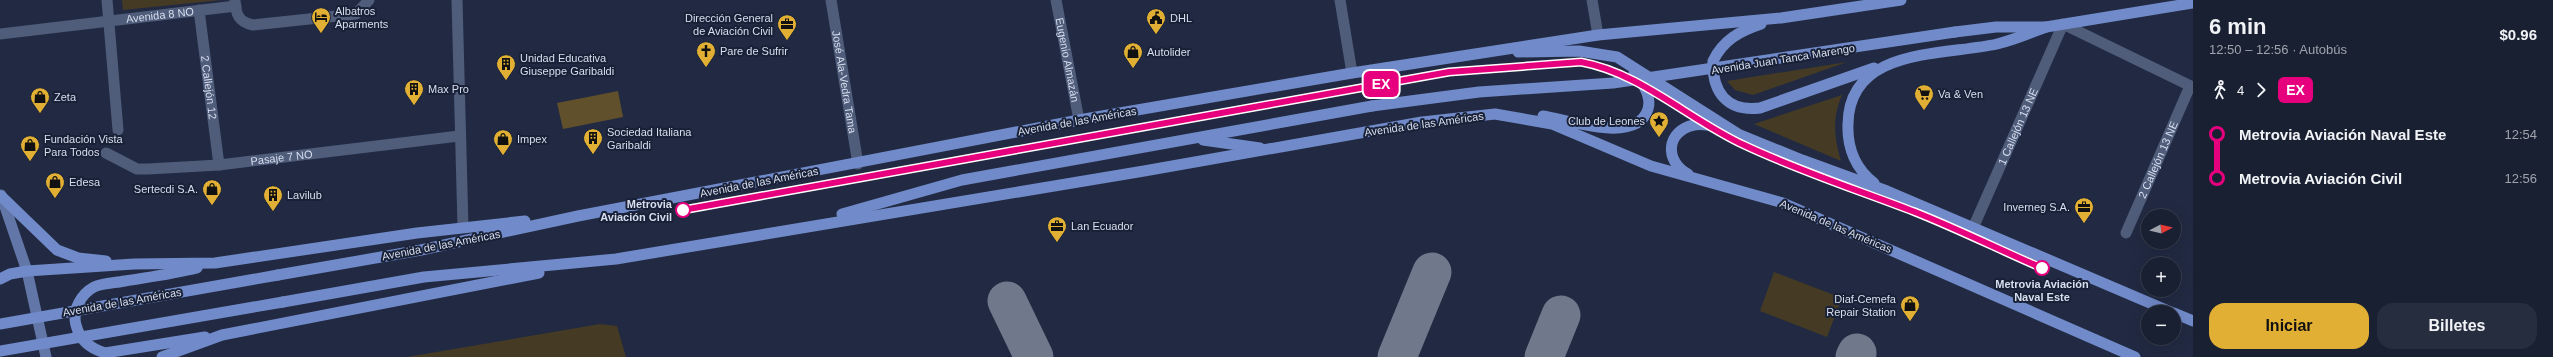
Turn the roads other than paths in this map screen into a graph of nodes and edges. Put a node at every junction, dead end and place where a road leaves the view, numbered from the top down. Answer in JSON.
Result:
{"nodes":[{"id":1,"x":107,"y":0,"type":"edge"},
{"id":2,"x":369,"y":0,"type":"edge"},
{"id":3,"x":457,"y":0,"type":"edge"},
{"id":4,"x":830,"y":0,"type":"edge"},
{"id":5,"x":1056,"y":0,"type":"edge"},
{"id":6,"x":1340,"y":0,"type":"edge"},
{"id":7,"x":1592,"y":0,"type":"edge"},
{"id":8,"x":1901,"y":0,"type":"edge"},
{"id":9,"x":236,"y":3,"type":"edge"},
{"id":10,"x":2193,"y":3,"type":"edge"},
{"id":11,"x":199,"y":10,"type":"junction"},
{"id":12,"x":1781,"y":18,"type":"junction"},
{"id":13,"x":110,"y":21,"type":"junction"},
{"id":14,"x":2063,"y":24,"type":"junction"},
{"id":15,"x":2046,"y":27,"type":"junction"},
{"id":16,"x":0,"y":34,"type":"edge"},
{"id":17,"x":1598,"y":34,"type":"junction"},
{"id":18,"x":1596,"y":52,"type":"junction"},
{"id":19,"x":1472,"y":53,"type":"junction"},
{"id":20,"x":1896,"y":62,"type":"junction"},
{"id":21,"x":1352,"y":73,"type":"junction"},
{"id":22,"x":2191,"y":87,"type":"edge"},
{"id":23,"x":1372,"y":106,"type":"joint"},
{"id":24,"x":1495,"y":114,"type":"junction"},
{"id":25,"x":1079,"y":120,"type":"junction"},
{"id":26,"x":118,"y":130,"type":"dead end"},
{"id":27,"x":1738,"y":134,"type":"junction"},
{"id":28,"x":459,"y":136,"type":"junction"},
{"id":29,"x":1193,"y":138,"type":"junction"},
{"id":30,"x":1269,"y":149,"type":"junction"},
{"id":31,"x":106,"y":153,"type":"dead end"},
{"id":32,"x":858,"y":164,"type":"junction"},
{"id":33,"x":219,"y":165,"type":"junction"},
{"id":34,"x":1693,"y":177,"type":"junction"},
{"id":35,"x":1887,"y":191,"type":"junction"},
{"id":36,"x":1,"y":194,"type":"edge"},
{"id":37,"x":578,"y":216,"type":"junction"},
{"id":38,"x":463,"y":227,"type":"junction"},
{"id":39,"x":793,"y":228,"type":"junction"},
{"id":40,"x":1972,"y":228,"type":"junction"},
{"id":41,"x":2126,"y":233,"type":"dead end"},
{"id":42,"x":215,"y":263,"type":"junction"},
{"id":43,"x":586,"y":263,"type":"junction"},
{"id":44,"x":134,"y":264,"type":"junction"},
{"id":45,"x":27,"y":272,"type":"junction"},
{"id":46,"x":0,"y":279,"type":"edge"},
{"id":47,"x":2154,"y":305,"type":"edge"},
{"id":48,"x":2181,"y":316,"type":"edge"},
{"id":49,"x":2193,"y":321,"type":"edge"},
{"id":50,"x":0,"y":324,"type":"edge"},
{"id":51,"x":222,"y":335,"type":"junction"},
{"id":52,"x":0,"y":351,"type":"edge"},
{"id":53,"x":117,"y":352,"type":"junction"},
{"id":54,"x":46,"y":357,"type":"edge"},
{"id":55,"x":106,"y":357,"type":"edge"},
{"id":56,"x":162,"y":357,"type":"edge"},
{"id":57,"x":2135,"y":357,"type":"edge"}],
"edges":[{"from":1,"to":13,"type":"street"},
{"from":2,"to":9,"type":"street","name":"Avenida 8 NO"},
{"from":3,"to":28,"type":"street"},
{"from":4,"to":32,"type":"street","name":"José Ala-Vedra Tama"},
{"from":5,"to":25,"type":"street","name":"Eugenio Almazán"},
{"from":6,"to":21,"type":"street"},
{"from":7,"to":17,"type":"street"},
{"from":8,"to":12,"type":"main road"},
{"from":9,"to":11,"type":"street","name":"Avenida 8 NO"},
{"from":10,"to":14,"type":"main road","name":"Avenida Juan Tanca Marengo"},
{"from":11,"to":13,"type":"street","name":"Avenida 8 NO"},
{"from":11,"to":33,"type":"street","name":"2 Callejón 12"},
{"from":12,"to":17,"type":"main road"},
{"from":12,"to":20,"type":"main road"},
{"from":13,"to":16,"type":"street","name":"Avenida 8 NO"},
{"from":13,"to":26,"type":"street"},
{"from":14,"to":15,"type":"main road","name":"Avenida Juan Tanca Marengo"},
{"from":14,"to":22,"type":"street"},
{"from":14,"to":40,"type":"street","name":"1 Callejón 13 NE"},
{"from":15,"to":20,"type":"main road"},
{"from":15,"to":23,"type":"main road","name":"Avenida Juan Tanca Marengo","bridge":true},
{"from":17,"to":19,"type":"main road","name":"Avenida de las Américas"},
{"from":18,"to":19,"type":"main road","name":"Avenida de las Américas"},
{"from":18,"to":24,"type":"main road"},
{"from":18,"to":27,"type":"main road","name":"Avenida de las Américas"},
{"from":19,"to":21,"type":"main road","name":"Avenida de las Américas"},
{"from":20,"to":35,"type":"main road"},
{"from":21,"to":25,"type":"main road","name":"Avenida de las Américas"},
{"from":22,"to":41,"type":"street","name":"2 Callejón 13 NE"},
{"from":23,"to":29,"type":"main road","name":"Avenida de las Américas"},
{"from":24,"to":30,"type":"main road","name":"Avenida de las Américas"},
{"from":24,"to":34,"type":"main road","name":"Avenida de las Américas"},
{"from":25,"to":32,"type":"main road","name":"Avenida de las Américas"},
{"from":27,"to":34,"type":"main road"},
{"from":27,"to":35,"type":"main road","name":"Avenida de las Américas"},
{"from":28,"to":33,"type":"street","name":"Pasaje 7 NO"},
{"from":28,"to":38,"type":"street"},
{"from":29,"to":30,"type":"main road"},
{"from":29,"to":39,"type":"main road","name":"Avenida de las Américas"},
{"from":30,"to":39,"type":"main road","name":"Avenida de las Américas"},
{"from":31,"to":33,"type":"street","name":"Pasaje 7 NO"},
{"from":32,"to":37,"type":"main road","name":"Avenida de las Américas"},
{"from":34,"to":57,"type":"main road","name":"Avenida de las Américas"},
{"from":35,"to":40,"type":"main road","name":"Avenida de las Américas"},
{"from":36,"to":44,"type":"main road"},
{"from":36,"to":45,"type":"main road"},
{"from":37,"to":38,"type":"main road"},
{"from":37,"to":50,"type":"main road","name":"Avenida de las Américas","bridge":true},
{"from":38,"to":42,"type":"main road"},
{"from":39,"to":43,"type":"main road","name":"Avenida de las Américas"},
{"from":40,"to":47,"type":"main road","name":"Avenida de las Américas"},
{"from":42,"to":44,"type":"main road"},
{"from":42,"to":53,"type":"main road"},
{"from":43,"to":51,"type":"main road"},
{"from":43,"to":52,"type":"main road","name":"Avenida de las Américas","bridge":true},
{"from":44,"to":45,"type":"main road"},
{"from":45,"to":46,"type":"main road"},
{"from":45,"to":54,"type":"main road"},
{"from":48,"to":49,"type":"main road"},
{"from":51,"to":53,"type":"main road"},
{"from":51,"to":56,"type":"main road"},
{"from":53,"to":55,"type":"main road"}]}
